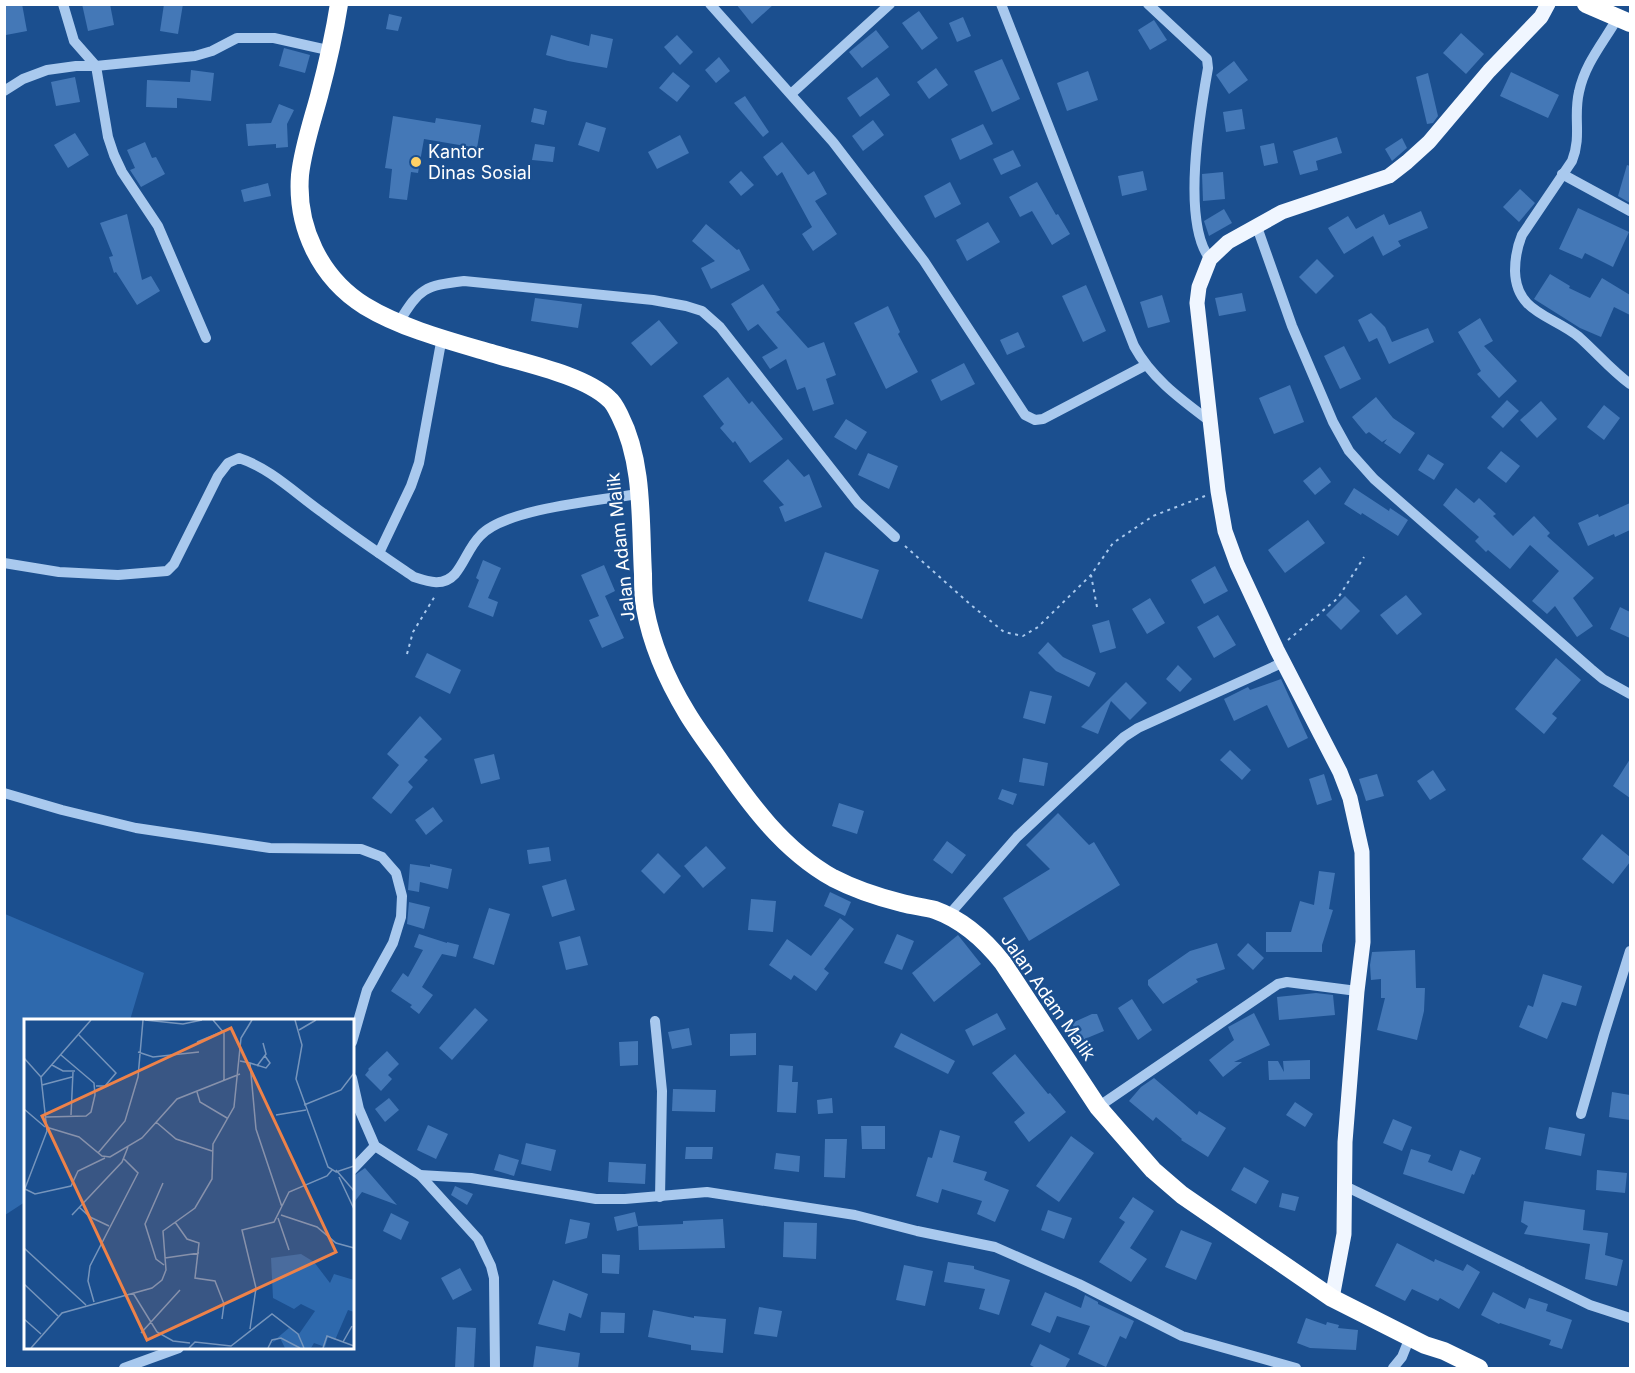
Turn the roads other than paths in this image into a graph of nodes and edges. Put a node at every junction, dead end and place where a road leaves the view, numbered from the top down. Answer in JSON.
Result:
{"nodes":[{"id":1,"x":63,"y":4,"type":"edge"},
{"id":2,"x":339,"y":4,"type":"edge"},
{"id":3,"x":710,"y":4,"type":"edge"},
{"id":4,"x":890,"y":4,"type":"edge"},
{"id":5,"x":1001,"y":4,"type":"edge"},
{"id":6,"x":1148,"y":4,"type":"edge"},
{"id":7,"x":1548,"y":4,"type":"edge"},
{"id":8,"x":1586,"y":4,"type":"edge"},
{"id":9,"x":1624,"y":20,"type":"edge"},
{"id":10,"x":332,"y":51,"type":"junction"},
{"id":11,"x":96,"y":66,"type":"junction"},
{"id":12,"x":4,"y":91,"type":"edge"},
{"id":13,"x":791,"y":94,"type":"junction"},
{"id":14,"x":1562,"y":174,"type":"junction"},
{"id":15,"x":1630,"y":211,"type":"edge"},
{"id":16,"x":1257,"y":227,"type":"junction"},
{"id":17,"x":1210,"y":260,"type":"junction"},
{"id":18,"x":399,"y":322,"type":"junction"},
{"id":19,"x":442,"y":337,"type":"junction"},
{"id":20,"x":206,"y":338,"type":"dead end"},
{"id":21,"x":1146,"y":365,"type":"junction"},
{"id":22,"x":1630,"y":384,"type":"edge"},
{"id":23,"x":1211,"y":422,"type":"junction"},
{"id":24,"x":638,"y":494,"type":"junction"},
{"id":25,"x":895,"y":537,"type":"road end"},
{"id":26,"x":379,"y":553,"type":"junction"},
{"id":27,"x":4,"y":563,"type":"edge"},
{"id":28,"x":1280,"y":656,"type":"junction"},
{"id":29,"x":1630,"y":694,"type":"edge"},
{"id":30,"x":4,"y":792,"type":"edge"},
{"id":31,"x":948,"y":916,"type":"junction"},
{"id":32,"x":1630,"y":951,"type":"edge"},
{"id":33,"x":1357,"y":991,"type":"junction"},
{"id":34,"x":655,"y":1021,"type":"dead end"},
{"id":35,"x":354,"y":1035,"type":"edge"},
{"id":36,"x":354,"y":1088,"type":"edge"},
{"id":37,"x":1098,"y":1107,"type":"junction"},
{"id":38,"x":1581,"y":1114,"type":"dead end"},
{"id":39,"x":354,"y":1122,"type":"edge"},
{"id":40,"x":366,"y":1126,"type":"junction"},
{"id":41,"x":375,"y":1146,"type":"junction"},
{"id":42,"x":354,"y":1168,"type":"edge"},
{"id":43,"x":420,"y":1175,"type":"junction"},
{"id":44,"x":1345,"y":1186,"type":"junction"},
{"id":45,"x":660,"y":1197,"type":"junction"},
{"id":46,"x":1332,"y":1298,"type":"junction"},
{"id":47,"x":1630,"y":1318,"type":"edge"},
{"id":48,"x":1418,"y":1341,"type":"junction"},
{"id":49,"x":174,"y":1349,"type":"edge"},
{"id":50,"x":124,"y":1368,"type":"edge"},
{"id":51,"x":495,"y":1368,"type":"edge"},
{"id":52,"x":1296,"y":1368,"type":"edge"},
{"id":53,"x":1393,"y":1368,"type":"edge"},
{"id":54,"x":1456,"y":1368,"type":"edge"},
{"id":55,"x":1479,"y":1368,"type":"edge"}],
"edges":[{"from":1,"to":11,"type":"street"},
{"from":2,"to":10,"type":"highway","name":"Jalan Adam Malik"},
{"from":3,"to":13,"type":"street"},
{"from":4,"to":13,"type":"street"},
{"from":5,"to":21,"type":"street"},
{"from":6,"to":17,"type":"street"},
{"from":7,"to":16,"type":"main road"},
{"from":8,"to":9,"type":"highway"},
{"from":9,"to":14,"type":"street"},
{"from":10,"to":11,"type":"street"},
{"from":10,"to":18,"type":"highway","name":"Jalan Adam Malik"},
{"from":11,"to":12,"type":"street"},
{"from":11,"to":20,"type":"street"},
{"from":13,"to":21,"type":"street"},
{"from":14,"to":15,"type":"street"},
{"from":14,"to":22,"type":"street"},
{"from":16,"to":17,"type":"main road"},
{"from":16,"to":29,"type":"street"},
{"from":17,"to":23,"type":"main road"},
{"from":18,"to":19,"type":"highway","name":"Jalan Adam Malik"},
{"from":18,"to":25,"type":"street"},
{"from":19,"to":24,"type":"highway","name":"Jalan Adam Malik"},
{"from":19,"to":26,"type":"street"},
{"from":21,"to":23,"type":"street"},
{"from":23,"to":28,"type":"main road"},
{"from":24,"to":26,"type":"street"},
{"from":24,"to":31,"type":"highway","name":"Jalan Adam Malik"},
{"from":26,"to":27,"type":"street"},
{"from":28,"to":31,"type":"street"},
{"from":28,"to":33,"type":"main road"},
{"from":30,"to":35,"type":"street"},
{"from":31,"to":37,"type":"highway","name":"Jalan Adam Malik"},
{"from":32,"to":38,"type":"street"},
{"from":33,"to":37,"type":"street"},
{"from":33,"to":44,"type":"main road"},
{"from":34,"to":45,"type":"street"},
{"from":36,"to":40,"type":"street"},
{"from":37,"to":46,"type":"highway","name":"Jalan Adam Malik"},
{"from":39,"to":40,"type":"street"},
{"from":40,"to":41,"type":"street"},
{"from":41,"to":42,"type":"street"},
{"from":41,"to":43,"type":"street"},
{"from":43,"to":45,"type":"street"},
{"from":43,"to":51,"type":"street"},
{"from":44,"to":46,"type":"main road"},
{"from":44,"to":47,"type":"street"},
{"from":45,"to":52,"type":"street"},
{"from":46,"to":48,"type":"highway","name":"Jalan Adam Malik"},
{"from":48,"to":53,"type":"street"},
{"from":48,"to":54,"type":"highway","name":"Jalan Adam Malik"},
{"from":48,"to":55,"type":"highway","name":"Jalan Adam Malik"},
{"from":49,"to":50,"type":"street"}]}
